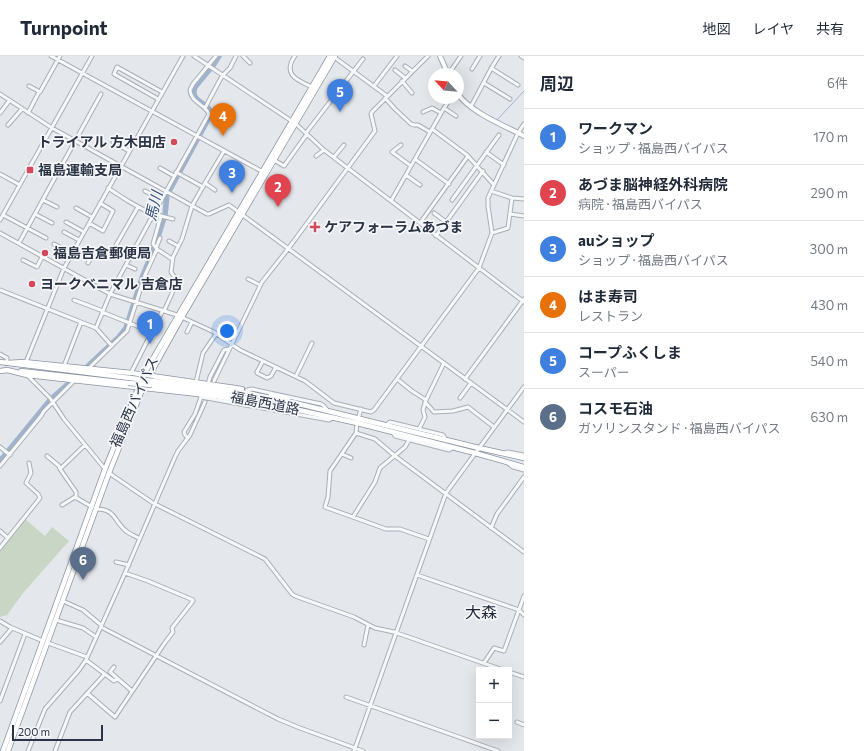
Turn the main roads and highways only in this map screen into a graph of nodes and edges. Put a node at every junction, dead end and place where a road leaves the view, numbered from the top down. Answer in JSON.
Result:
{"nodes":[{"id":1,"x":333,"y":56,"type":"edge"},
{"id":2,"x":440,"y":56,"type":"edge"},
{"id":3,"x":446,"y":68,"type":"edge"},
{"id":4,"x":464,"y":101,"type":"edge"},
{"id":5,"x":294,"y":122,"type":"junction"},
{"id":6,"x":524,"y":136,"type":"edge"},
{"id":7,"x":264,"y":172,"type":"junction"},
{"id":8,"x":0,"y":362,"type":"edge"},
{"id":9,"x":7,"y":363,"type":"junction"},
{"id":10,"x":0,"y":370,"type":"edge"},
{"id":11,"x":7,"y":370,"type":"junction"},
{"id":12,"x":146,"y":375,"type":"junction"},
{"id":13,"x":130,"y":378,"type":"junction"},
{"id":14,"x":153,"y":383,"type":"junction"},
{"id":15,"x":140,"y":388,"type":"junction"},
{"id":16,"x":291,"y":402,"type":"junction"},
{"id":17,"x":299,"y":410,"type":"junction"},
{"id":18,"x":358,"y":420,"type":"junction"},
{"id":19,"x":477,"y":450,"type":"junction"},
{"id":20,"x":524,"y":457,"type":"edge"},
{"id":21,"x":524,"y":467,"type":"edge"},
{"id":22,"x":94,"y":508,"type":"junction"},
{"id":23,"x":45,"y":642,"type":"junction"},
{"id":24,"x":2,"y":751,"type":"edge"},
{"id":25,"x":8,"y":751,"type":"edge"}],
"edges":[{"from":1,"to":5,"type":"highway","name":"福島西バイパス"},
{"from":1,"to":5,"type":"highway","name":"福島西バイパス"},
{"from":2,"to":3,"type":"main road"},
{"from":4,"to":6,"type":"main road"},
{"from":5,"to":7,"type":"highway","name":"福島西バイパス"},
{"from":5,"to":7,"type":"highway","name":"福島西バイパス"},
{"from":7,"to":12,"type":"highway","name":"福島西バイパス"},
{"from":8,"to":9,"type":"highway","name":"福島西道路"},
{"from":9,"to":13,"type":"highway","name":"福島西道路"},
{"from":9,"to":13,"type":"highway"},
{"from":10,"to":11,"type":"highway","name":"福島西道路"},
{"from":11,"to":13,"type":"highway","name":"福島西道路"},
{"from":11,"to":15,"type":"highway"},
{"from":12,"to":13,"type":"highway"},
{"from":12,"to":15,"type":"highway","name":"福島西バイパス"},
{"from":12,"to":16,"type":"highway"},
{"from":13,"to":14,"type":"highway","name":"福島西道路","bridge":true},
{"from":14,"to":16,"type":"highway","name":"福島西道路"},
{"from":14,"to":17,"type":"highway","name":"福島西道路"},
{"from":15,"to":17,"type":"highway"},
{"from":15,"to":22,"type":"highway","name":"福島西バイパス"},
{"from":16,"to":18,"type":"highway","name":"福島西道路"},
{"from":17,"to":18,"type":"highway","name":"福島西道路"},
{"from":18,"to":19,"type":"highway","name":"福島西道路"},
{"from":18,"to":19,"type":"highway","name":"福島西道路"},
{"from":19,"to":20,"type":"highway","name":"福島西道路"},
{"from":19,"to":21,"type":"highway","name":"福島西道路"},
{"from":22,"to":23,"type":"highway","name":"福島西バイパス"},
{"from":22,"to":23,"type":"highway","name":"福島西バイパス"},
{"from":23,"to":24,"type":"highway","name":"福島西バイパス"},
{"from":23,"to":25,"type":"highway","name":"福島西バイパス"}]}
